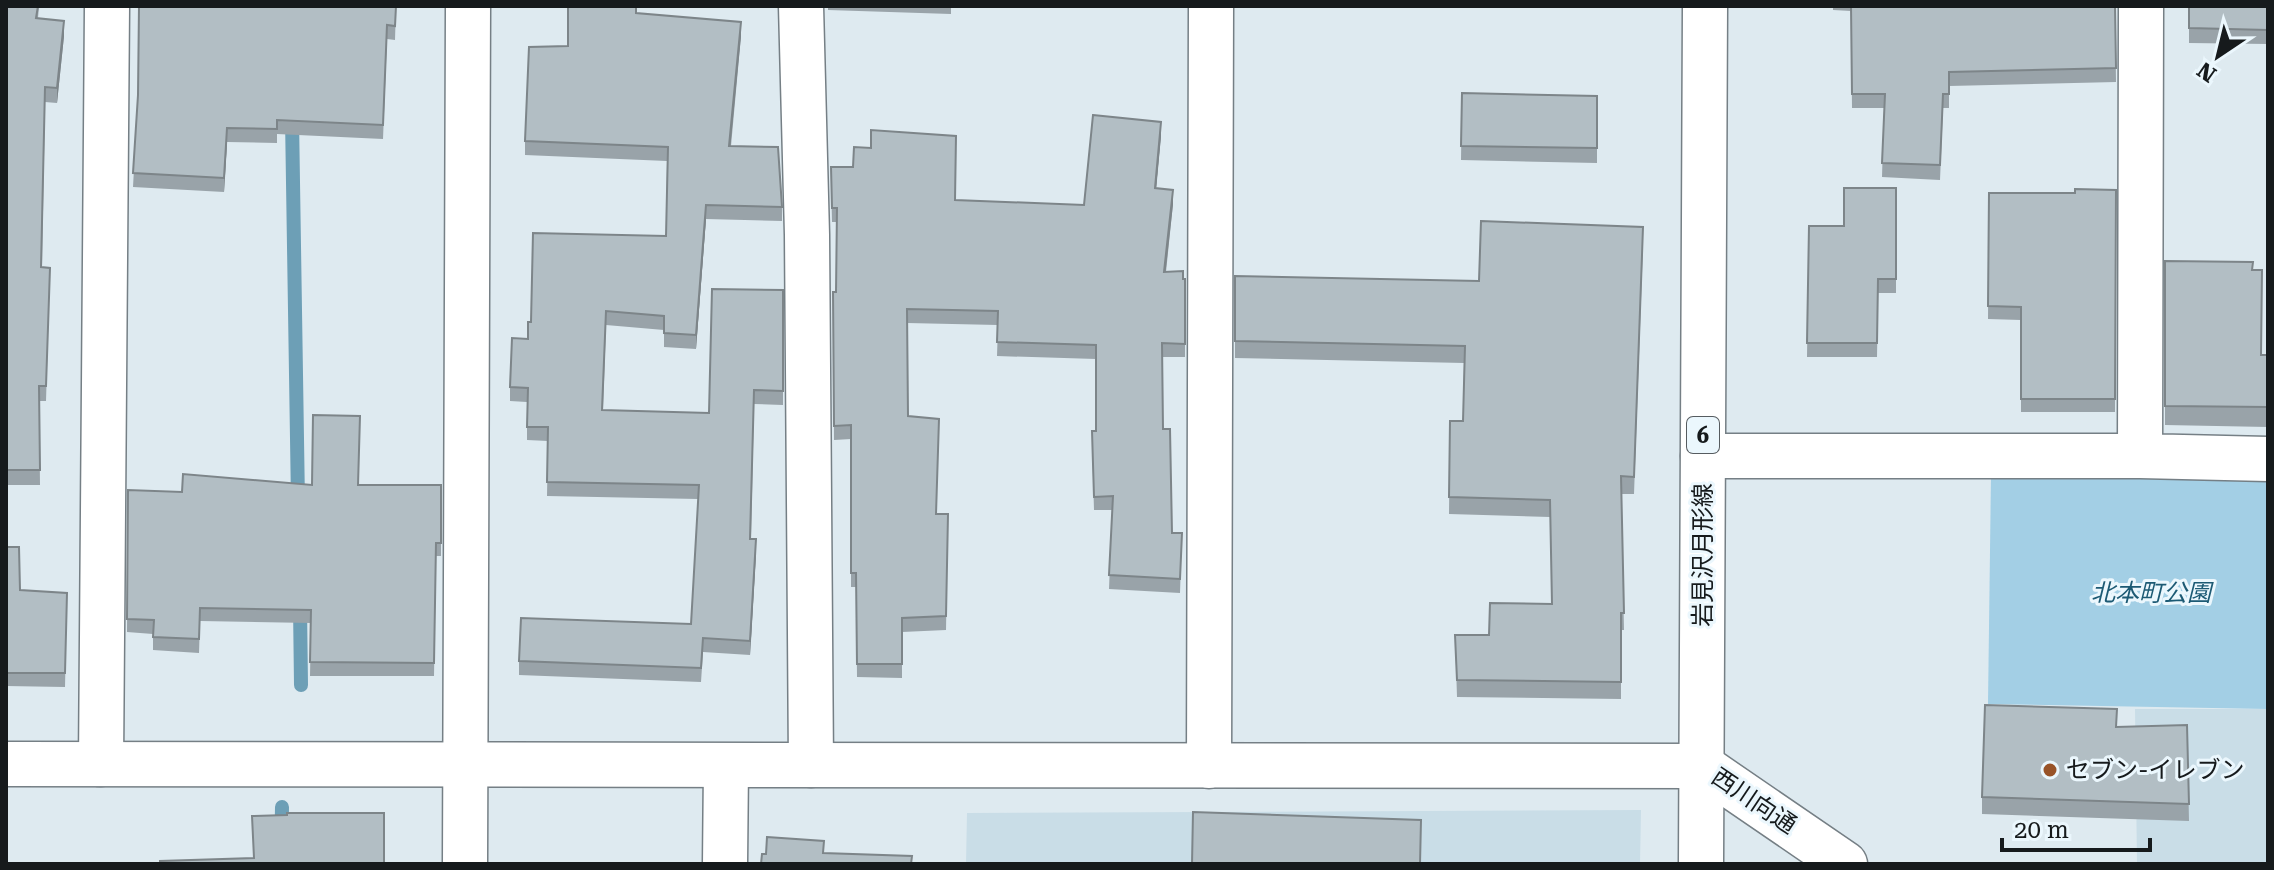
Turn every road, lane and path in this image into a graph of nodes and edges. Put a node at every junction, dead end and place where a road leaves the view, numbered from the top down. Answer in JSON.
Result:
{"nodes":[{"id":1,"x":107,"y":6,"type":"edge"},
{"id":2,"x":468,"y":6,"type":"edge"},
{"id":3,"x":801,"y":6,"type":"edge"},
{"id":4,"x":1211,"y":6,"type":"edge"},
{"id":5,"x":1705,"y":6,"type":"edge"},
{"id":6,"x":2141,"y":6,"type":"edge"},
{"id":7,"x":1703,"y":456,"type":"junction"},
{"id":8,"x":2140,"y":456,"type":"junction"},
{"id":9,"x":2268,"y":459,"type":"edge"},
{"id":10,"x":6,"y":764,"type":"edge"},
{"id":11,"x":101,"y":764,"type":"junction"},
{"id":12,"x":465,"y":764,"type":"junction"},
{"id":13,"x":811,"y":765,"type":"junction"},
{"id":14,"x":726,"y":766,"type":"junction"},
{"id":15,"x":1209,"y":766,"type":"junction"},
{"id":16,"x":1702,"y":766,"type":"junction"},
{"id":17,"x":465,"y":864,"type":"edge"},
{"id":18,"x":725,"y":864,"type":"edge"},
{"id":19,"x":1701,"y":864,"type":"edge"},
{"id":20,"x":1845,"y":864,"type":"edge"}],
"edges":[{"from":1,"to":11,"type":"street"},
{"from":2,"to":12,"type":"street"},
{"from":3,"to":13,"type":"street"},
{"from":4,"to":15,"type":"street"},
{"from":5,"to":7,"type":"street","name":"岩見沢月形線","number":"6"},
{"from":6,"to":8,"type":"street"},
{"from":7,"to":8,"type":"street"},
{"from":7,"to":16,"type":"street","name":"岩見沢月形線","number":"6"},
{"from":8,"to":9,"type":"street"},
{"from":10,"to":11,"type":"street"},
{"from":11,"to":12,"type":"street"},
{"from":12,"to":14,"type":"street"},
{"from":12,"to":17,"type":"street"},
{"from":13,"to":14,"type":"street"},
{"from":13,"to":15,"type":"street"},
{"from":14,"to":18,"type":"street"},
{"from":15,"to":16,"type":"street"},
{"from":16,"to":19,"type":"street","name":"岩見沢月形線","number":"6"},
{"from":16,"to":20,"type":"street","name":"西川向通"}]}
